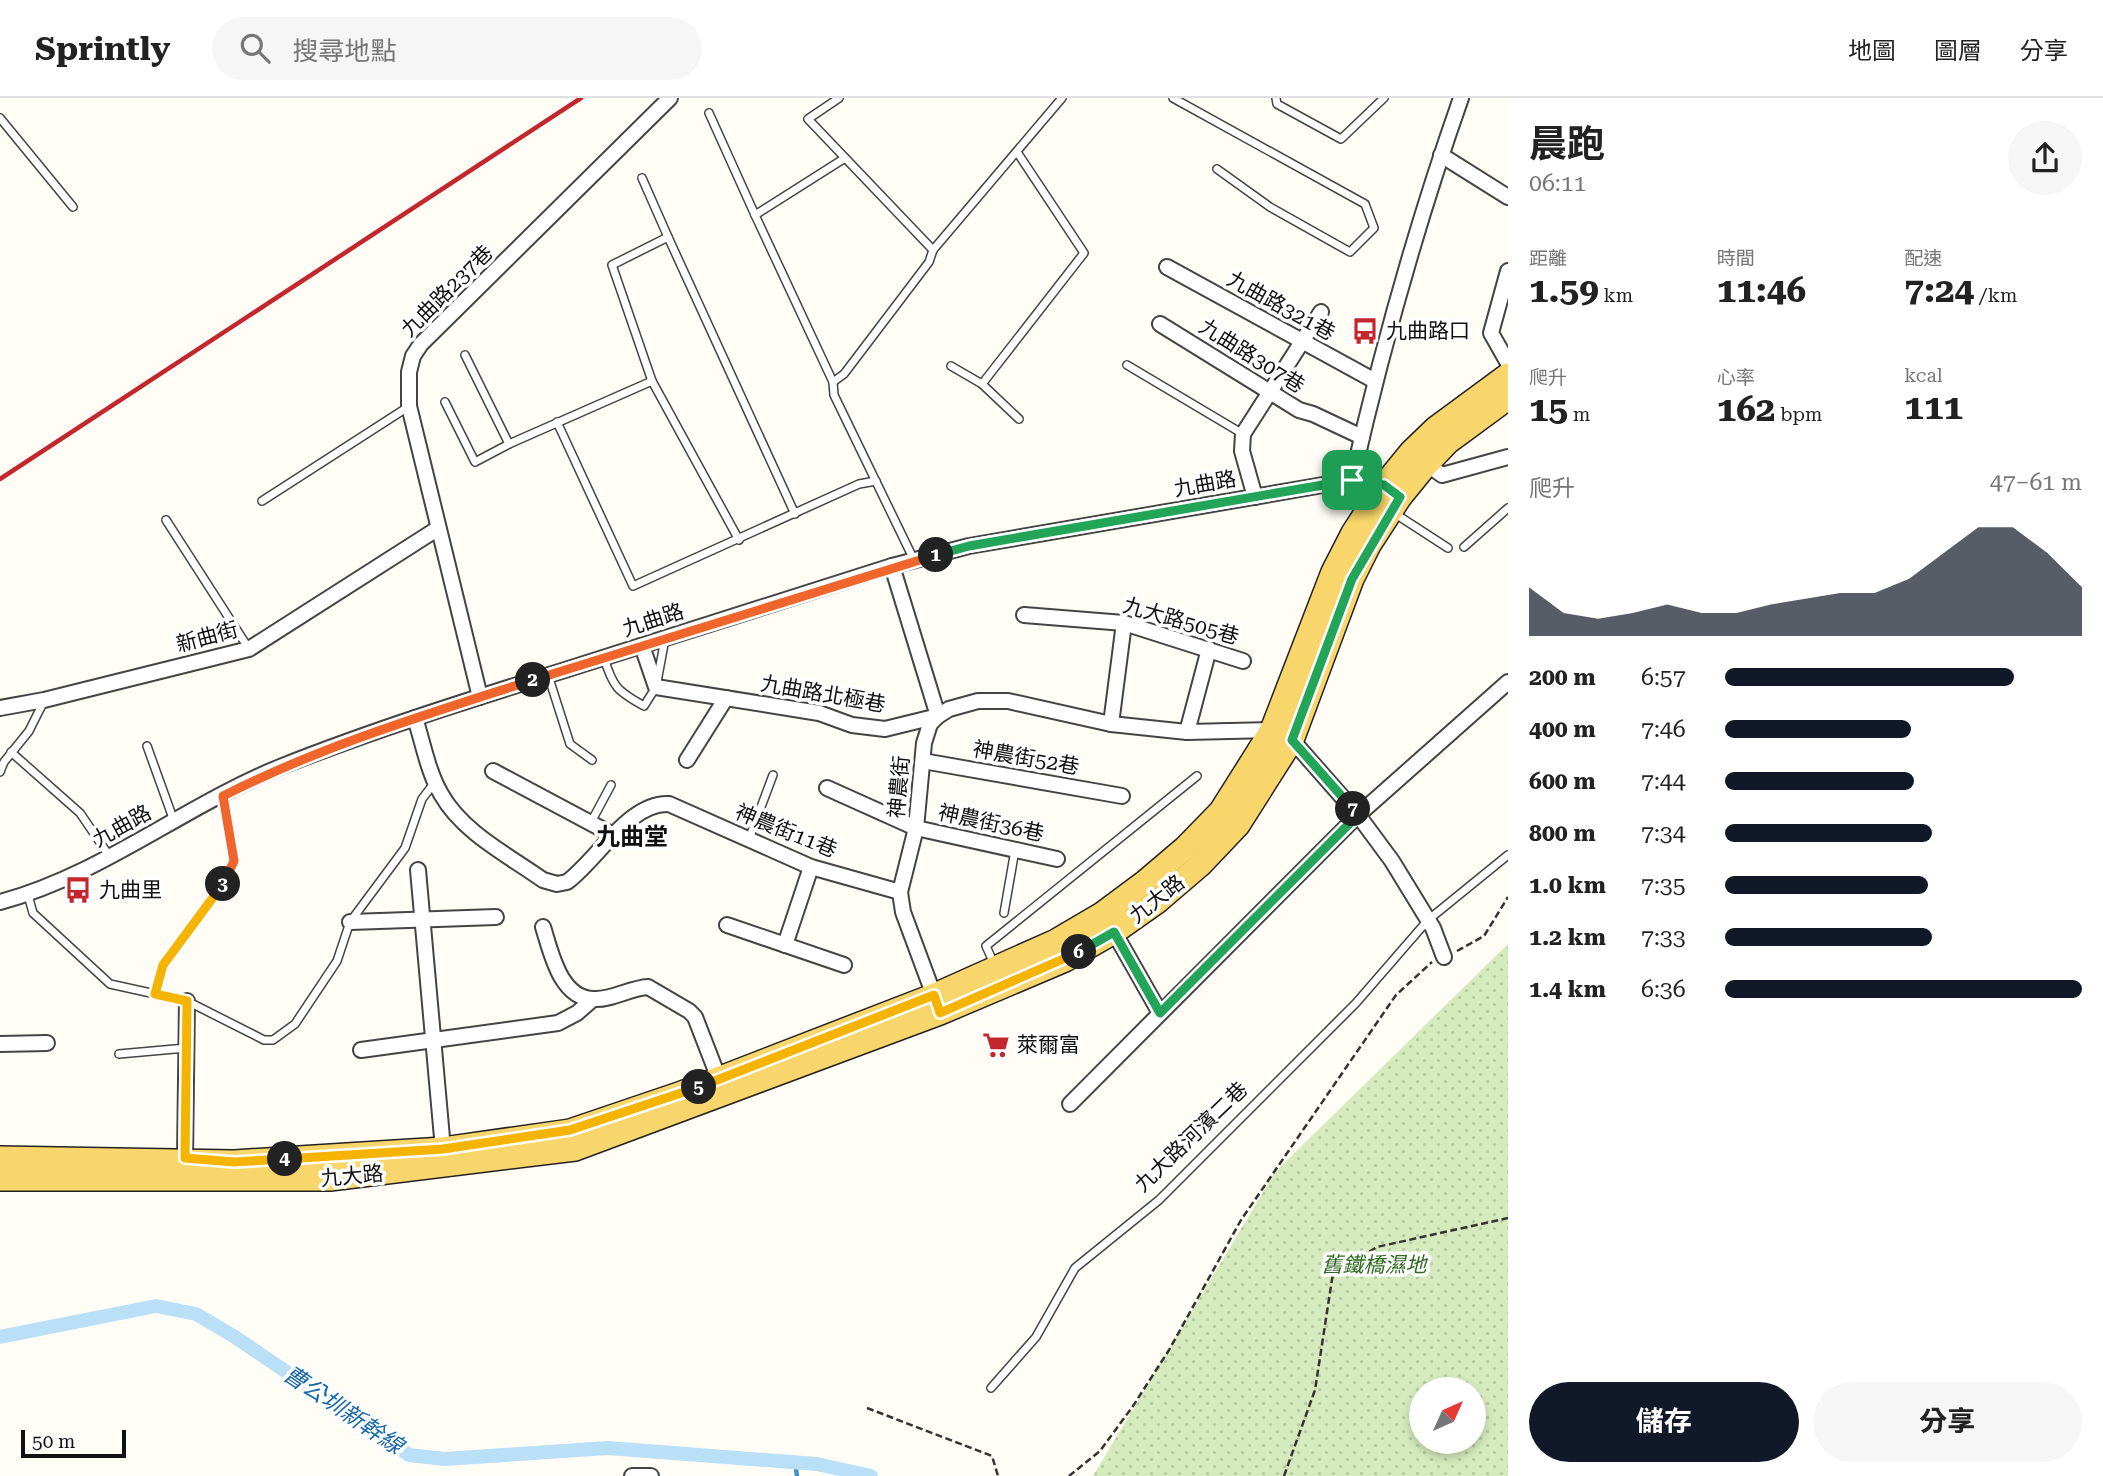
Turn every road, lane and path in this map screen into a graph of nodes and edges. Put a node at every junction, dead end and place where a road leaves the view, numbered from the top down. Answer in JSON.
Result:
{"nodes":[{"id":1,"x":670,"y":98,"type":"edge"},
{"id":2,"x":839,"y":98,"type":"edge"},
{"id":3,"x":1062,"y":98,"type":"edge"},
{"id":4,"x":1173,"y":98,"type":"edge"},
{"id":5,"x":1276,"y":98,"type":"edge"},
{"id":6,"x":1384,"y":98,"type":"edge"},
{"id":7,"x":1461,"y":98,"type":"edge"},
{"id":8,"x":709,"y":113,"type":"dead end"},
{"id":9,"x":0,"y":118,"type":"edge"},
{"id":10,"x":1017,"y":152,"type":"junction"},
{"id":11,"x":1441,"y":155,"type":"junction"},
{"id":12,"x":845,"y":158,"type":"junction"},
{"id":13,"x":1217,"y":169,"type":"dead end"},
{"id":14,"x":642,"y":178,"type":"dead end"},
{"id":15,"x":1508,"y":197,"type":"edge"},
{"id":16,"x":73,"y":208,"type":"dead end"},
{"id":17,"x":755,"y":215,"type":"junction"},
{"id":18,"x":668,"y":237,"type":"junction"},
{"id":19,"x":933,"y":250,"type":"junction"},
{"id":20,"x":1167,"y":268,"type":"dead end"},
{"id":21,"x":1508,"y":271,"type":"edge"},
{"id":22,"x":1321,"y":312,"type":"dead end"},
{"id":23,"x":1160,"y":324,"type":"dead end"},
{"id":24,"x":1304,"y":342,"type":"junction"},
{"id":25,"x":465,"y":355,"type":"dead end"},
{"id":26,"x":1508,"y":363,"type":"edge"},
{"id":27,"x":1128,"y":365,"type":"dead end"},
{"id":28,"x":951,"y":366,"type":"dead end"},
{"id":29,"x":1508,"y":375,"type":"edge"},
{"id":30,"x":652,"y":381,"type":"junction"},
{"id":31,"x":832,"y":382,"type":"junction"},
{"id":32,"x":1375,"y":382,"type":"junction"},
{"id":33,"x":982,"y":384,"type":"junction"},
{"id":34,"x":1270,"y":393,"type":"junction"},
{"id":35,"x":1508,"y":398,"type":"edge"},
{"id":36,"x":445,"y":402,"type":"dead end"},
{"id":37,"x":409,"y":406,"type":"junction"},
{"id":38,"x":1019,"y":419,"type":"dead end"},
{"id":39,"x":557,"y":422,"type":"junction"},
{"id":40,"x":1242,"y":434,"type":"junction"},
{"id":41,"x":1362,"y":436,"type":"junction"},
{"id":42,"x":509,"y":444,"type":"junction"},
{"id":43,"x":1508,"y":457,"type":"edge"},
{"id":44,"x":1419,"y":458,"type":"junction"},
{"id":45,"x":1352,"y":480,"type":"junction"},
{"id":46,"x":876,"y":481,"type":"junction"},
{"id":47,"x":1255,"y":497,"type":"junction"},
{"id":48,"x":1391,"y":498,"type":"junction"},
{"id":49,"x":262,"y":501,"type":"dead end"},
{"id":50,"x":1508,"y":508,"type":"edge"},
{"id":51,"x":795,"y":514,"type":"junction"},
{"id":52,"x":166,"y":520,"type":"dead end"},
{"id":53,"x":437,"y":529,"type":"junction"},
{"id":54,"x":739,"y":540,"type":"junction"},
{"id":55,"x":1464,"y":547,"type":"dead end"},
{"id":56,"x":1448,"y":548,"type":"dead end"},
{"id":57,"x":915,"y":561,"type":"junction"},
{"id":58,"x":892,"y":566,"type":"junction"},
{"id":59,"x":1024,"y":615,"type":"dead end"},
{"id":60,"x":1124,"y":623,"type":"junction"},
{"id":61,"x":665,"y":638,"type":"junction"},
{"id":62,"x":642,"y":646,"type":"junction"},
{"id":63,"x":249,"y":649,"type":"junction"},
{"id":64,"x":1209,"y":649,"type":"junction"},
{"id":65,"x":604,"y":658,"type":"junction"},
{"id":66,"x":1242,"y":661,"type":"dead end"},
{"id":67,"x":548,"y":676,"type":"junction"},
{"id":68,"x":1508,"y":682,"type":"edge"},
{"id":69,"x":656,"y":687,"type":"junction"},
{"id":70,"x":480,"y":697,"type":"junction"},
{"id":71,"x":726,"y":698,"type":"junction"},
{"id":72,"x":44,"y":701,"type":"junction"},
{"id":73,"x":0,"y":708,"type":"edge"},
{"id":74,"x":938,"y":716,"type":"junction"},
{"id":75,"x":415,"y":718,"type":"junction"},
{"id":76,"x":1111,"y":724,"type":"junction"},
{"id":77,"x":1187,"y":732,"type":"junction"},
{"id":78,"x":1282,"y":735,"type":"junction"},
{"id":79,"x":147,"y":746,"type":"dead end"},
{"id":80,"x":11,"y":752,"type":"junction"},
{"id":81,"x":593,"y":760,"type":"dead end"},
{"id":82,"x":687,"y":760,"type":"dead end"},
{"id":83,"x":923,"y":761,"type":"junction"},
{"id":84,"x":493,"y":771,"type":"dead end"},
{"id":85,"x":0,"y":772,"type":"edge"},
{"id":86,"x":773,"y":775,"type":"dead end"},
{"id":87,"x":1196,"y":776,"type":"dead end"},
{"id":88,"x":435,"y":781,"type":"junction"},
{"id":89,"x":611,"y":785,"type":"dead end"},
{"id":90,"x":827,"y":788,"type":"dead end"},
{"id":91,"x":223,"y":796,"type":"junction"},
{"id":92,"x":1122,"y":796,"type":"dead end"},
{"id":93,"x":1358,"y":815,"type":"junction"},
{"id":94,"x":174,"y":821,"type":"junction"},
{"id":95,"x":590,"y":825,"type":"junction"},
{"id":96,"x":916,"y":828,"type":"junction"},
{"id":97,"x":615,"y":836,"type":"junction"},
{"id":98,"x":749,"y":839,"type":"junction"},
{"id":99,"x":1015,"y":850,"type":"junction"},
{"id":100,"x":1508,"y":855,"type":"edge"},
{"id":101,"x":110,"y":858,"type":"junction"},
{"id":102,"x":1057,"y":859,"type":"dead end"},
{"id":103,"x":811,"y":867,"type":"junction"},
{"id":104,"x":418,"y":870,"type":"dead end"},
{"id":105,"x":900,"y":892,"type":"junction"},
{"id":106,"x":28,"y":895,"type":"junction"},
{"id":107,"x":1508,"y":897,"type":"edge"},
{"id":108,"x":0,"y":902,"type":"edge"},
{"id":109,"x":1003,"y":913,"type":"dead end"},
{"id":110,"x":496,"y":917,"type":"dead end"},
{"id":111,"x":422,"y":919,"type":"junction"},
{"id":112,"x":1428,"y":920,"type":"junction"},
{"id":113,"x":350,"y":922,"type":"junction"},
{"id":114,"x":727,"y":925,"type":"dead end"},
{"id":115,"x":543,"y":927,"type":"dead end"},
{"id":116,"x":1114,"y":932,"type":"junction"},
{"id":117,"x":785,"y":945,"type":"junction"},
{"id":118,"x":1444,"y":957,"type":"junction"},
{"id":119,"x":844,"y":965,"type":"dead end"},
{"id":120,"x":995,"y":966,"type":"junction"},
{"id":121,"x":155,"y":994,"type":"junction"},
{"id":122,"x":593,"y":999,"type":"junction"},
{"id":123,"x":187,"y":1001,"type":"junction"},
{"id":124,"x":937,"y":1004,"type":"junction"},
{"id":125,"x":1160,"y":1013,"type":"junction"},
{"id":126,"x":432,"y":1041,"type":"junction"},
{"id":127,"x":47,"y":1043,"type":"dead end"},
{"id":128,"x":0,"y":1044,"type":"edge"},
{"id":129,"x":186,"y":1048,"type":"junction"},
{"id":130,"x":361,"y":1050,"type":"dead end"},
{"id":131,"x":119,"y":1054,"type":"dead end"},
{"id":132,"x":719,"y":1079,"type":"junction"},
{"id":133,"x":1070,"y":1104,"type":"dead end"},
{"id":134,"x":443,"y":1149,"type":"junction"},
{"id":135,"x":0,"y":1158,"type":"edge"},
{"id":136,"x":185,"y":1158,"type":"junction"},
{"id":137,"x":0,"y":1180,"type":"edge"},
{"id":138,"x":1508,"y":1218,"type":"edge"},
{"id":139,"x":991,"y":1388,"type":"dead end"},
{"id":140,"x":867,"y":1408,"type":"dead end"},
{"id":141,"x":632,"y":1476,"type":"edge"},
{"id":142,"x":651,"y":1476,"type":"edge"},
{"id":143,"x":998,"y":1476,"type":"edge"},
{"id":144,"x":1069,"y":1476,"type":"edge"},
{"id":145,"x":1284,"y":1476,"type":"edge"}],
"edges":[{"from":1,"to":37,"type":"street","name":"九曲路237巷"},
{"from":2,"to":12,"type":"lane"},
{"from":3,"to":10,"type":"lane"},
{"from":4,"to":13,"type":"lane"},
{"from":5,"to":6,"type":"lane"},
{"from":7,"to":11,"type":"street"},
{"from":8,"to":17,"type":"lane"},
{"from":9,"to":16,"type":"lane"},
{"from":10,"to":19,"type":"lane"},
{"from":10,"to":33,"type":"lane"},
{"from":11,"to":15,"type":"street"},
{"from":11,"to":32,"type":"street"},
{"from":12,"to":17,"type":"lane"},
{"from":12,"to":19,"type":"lane"},
{"from":14,"to":18,"type":"lane"},
{"from":17,"to":31,"type":"lane"},
{"from":18,"to":30,"type":"lane"},
{"from":18,"to":51,"type":"lane"},
{"from":19,"to":31,"type":"lane"},
{"from":20,"to":24,"type":"street","name":"九曲路321巷"},
{"from":21,"to":26,"type":"street"},
{"from":22,"to":24,"type":"street"},
{"from":23,"to":34,"type":"street","name":"九曲路307巷"},
{"from":24,"to":32,"type":"street","name":"九曲路321巷"},
{"from":24,"to":34,"type":"street"},
{"from":25,"to":42,"type":"lane"},
{"from":27,"to":40,"type":"lane"},
{"from":28,"to":33,"type":"lane"},
{"from":29,"to":44,"type":"main road","name":"九大路"},
{"from":30,"to":39,"type":"lane"},
{"from":30,"to":54,"type":"lane"},
{"from":31,"to":46,"type":"lane"},
{"from":32,"to":41,"type":"street"},
{"from":33,"to":38,"type":"lane"},
{"from":34,"to":40,"type":"street"},
{"from":34,"to":41,"type":"street","name":"九曲路307巷"},
{"from":35,"to":44,"type":"main road","name":"九大路"},
{"from":36,"to":42,"type":"lane"},
{"from":37,"to":49,"type":"lane"},
{"from":37,"to":53,"type":"street","name":"九曲路237巷"},
{"from":39,"to":42,"type":"lane"},
{"from":39,"to":54,"type":"lane"},
{"from":40,"to":47,"type":"street"},
{"from":41,"to":45,"type":"street"},
{"from":43,"to":44,"type":"street"},
{"from":44,"to":48,"type":"main road","name":"九大路"},
{"from":45,"to":47,"type":"street","name":"九曲路"},
{"from":45,"to":48,"type":"street","name":"九曲路"},
{"from":46,"to":51,"type":"lane"},
{"from":46,"to":57,"type":"lane"},
{"from":47,"to":57,"type":"street","name":"九曲路"},
{"from":48,"to":56,"type":"lane"},
{"from":48,"to":78,"type":"main road","name":"九大路"},
{"from":50,"to":55,"type":"lane"},
{"from":51,"to":54,"type":"lane"},
{"from":52,"to":63,"type":"lane"},
{"from":53,"to":63,"type":"street","name":"新曲街"},
{"from":53,"to":70,"type":"street","name":"九曲路237巷"},
{"from":57,"to":58,"type":"street","name":"九曲路"},
{"from":58,"to":61,"type":"street","name":"九曲路"},
{"from":58,"to":74,"type":"street"},
{"from":59,"to":60,"type":"street","name":"九大路505巷"},
{"from":60,"to":64,"type":"street","name":"九大路505巷"},
{"from":60,"to":76,"type":"street"},
{"from":61,"to":62,"type":"street","name":"九曲路"},
{"from":61,"to":69,"type":"lane"},
{"from":62,"to":65,"type":"street","name":"九曲路"},
{"from":62,"to":69,"type":"street"},
{"from":63,"to":72,"type":"street","name":"新曲街"},
{"from":64,"to":66,"type":"street","name":"九大路505巷"},
{"from":64,"to":77,"type":"street"},
{"from":65,"to":67,"type":"street","name":"九曲路"},
{"from":65,"to":69,"type":"lane"},
{"from":67,"to":70,"type":"street","name":"九曲路"},
{"from":67,"to":81,"type":"lane"},
{"from":68,"to":93,"type":"street"},
{"from":69,"to":71,"type":"street","name":"九曲路北極巷"},
{"from":70,"to":75,"type":"street","name":"九曲路"},
{"from":71,"to":74,"type":"street","name":"九曲路北極巷"},
{"from":71,"to":82,"type":"street"},
{"from":72,"to":73,"type":"street","name":"新曲街"},
{"from":72,"to":80,"type":"lane"},
{"from":74,"to":76,"type":"street","name":"九曲路北極巷"},
{"from":74,"to":83,"type":"street","name":"神農街"},
{"from":75,"to":88,"type":"street"},
{"from":75,"to":91,"type":"street","name":"九曲路"},
{"from":76,"to":77,"type":"street","name":"九曲路北極巷"},
{"from":77,"to":78,"type":"street","name":"九曲路北極巷"},
{"from":78,"to":93,"type":"street"},
{"from":78,"to":116,"type":"main road","name":"九大路"},
{"from":78,"to":120,"type":"main road","name":"九大路"},
{"from":79,"to":94,"type":"lane"},
{"from":80,"to":85,"type":"lane"},
{"from":80,"to":101,"type":"lane"},
{"from":83,"to":92,"type":"street","name":"神農街52巷"},
{"from":83,"to":96,"type":"street","name":"神農街"},
{"from":84,"to":95,"type":"street"},
{"from":86,"to":98,"type":"lane"},
{"from":87,"to":120,"type":"lane"},
{"from":88,"to":97,"type":"street"},
{"from":88,"to":113,"type":"lane"},
{"from":89,"to":95,"type":"lane"},
{"from":90,"to":96,"type":"street","name":"神農街36巷"},
{"from":91,"to":94,"type":"street","name":"九曲路"},
{"from":91,"to":121,"type":"lane"},
{"from":93,"to":112,"type":"street"},
{"from":93,"to":125,"type":"street"},
{"from":94,"to":101,"type":"street","name":"九曲路"},
{"from":95,"to":97,"type":"street"},
{"from":96,"to":99,"type":"street","name":"神農街36巷"},
{"from":96,"to":105,"type":"street","name":"神農街"},
{"from":97,"to":98,"type":"street","name":"神農街11巷"},
{"from":98,"to":103,"type":"street","name":"神農街11巷"},
{"from":99,"to":102,"type":"street","name":"神農街36巷"},
{"from":99,"to":109,"type":"lane"},
{"from":100,"to":112,"type":"lane","name":"九大路河濱二巷"},
{"from":101,"to":106,"type":"street","name":"九曲路"},
{"from":103,"to":105,"type":"street","name":"神農街11巷"},
{"from":103,"to":117,"type":"street"},
{"from":104,"to":111,"type":"street"},
{"from":105,"to":124,"type":"street","name":"神農街"},
{"from":106,"to":108,"type":"street","name":"九曲路"},
{"from":106,"to":121,"type":"lane"},
{"from":107,"to":118,"type":"path"},
{"from":110,"to":111,"type":"street"},
{"from":111,"to":113,"type":"street"},
{"from":111,"to":126,"type":"street"},
{"from":112,"to":118,"type":"street"},
{"from":112,"to":139,"type":"lane","name":"九大路河濱二巷"},
{"from":113,"to":123,"type":"lane"},
{"from":114,"to":117,"type":"street"},
{"from":115,"to":122,"type":"street"},
{"from":116,"to":124,"type":"main road","name":"九大路"},
{"from":116,"to":125,"type":"street"},
{"from":117,"to":119,"type":"street"},
{"from":118,"to":144,"type":"path"},
{"from":120,"to":124,"type":"main road","name":"九大路"},
{"from":121,"to":123,"type":"lane"},
{"from":122,"to":126,"type":"street"},
{"from":122,"to":132,"type":"street"},
{"from":123,"to":129,"type":"street"},
{"from":124,"to":132,"type":"main road","name":"九大路"},
{"from":124,"to":137,"type":"main road","name":"九大路"},
{"from":125,"to":133,"type":"street"},
{"from":126,"to":130,"type":"street"},
{"from":126,"to":134,"type":"street"},
{"from":127,"to":128,"type":"street"},
{"from":129,"to":131,"type":"lane"},
{"from":129,"to":136,"type":"street"},
{"from":132,"to":134,"type":"main road","name":"九大路"},
{"from":134,"to":136,"type":"main road","name":"九大路"},
{"from":135,"to":136,"type":"main road","name":"九大路"},
{"from":138,"to":145,"type":"path"},
{"from":140,"to":143,"type":"path"},
{"from":141,"to":142,"type":"street"}]}
